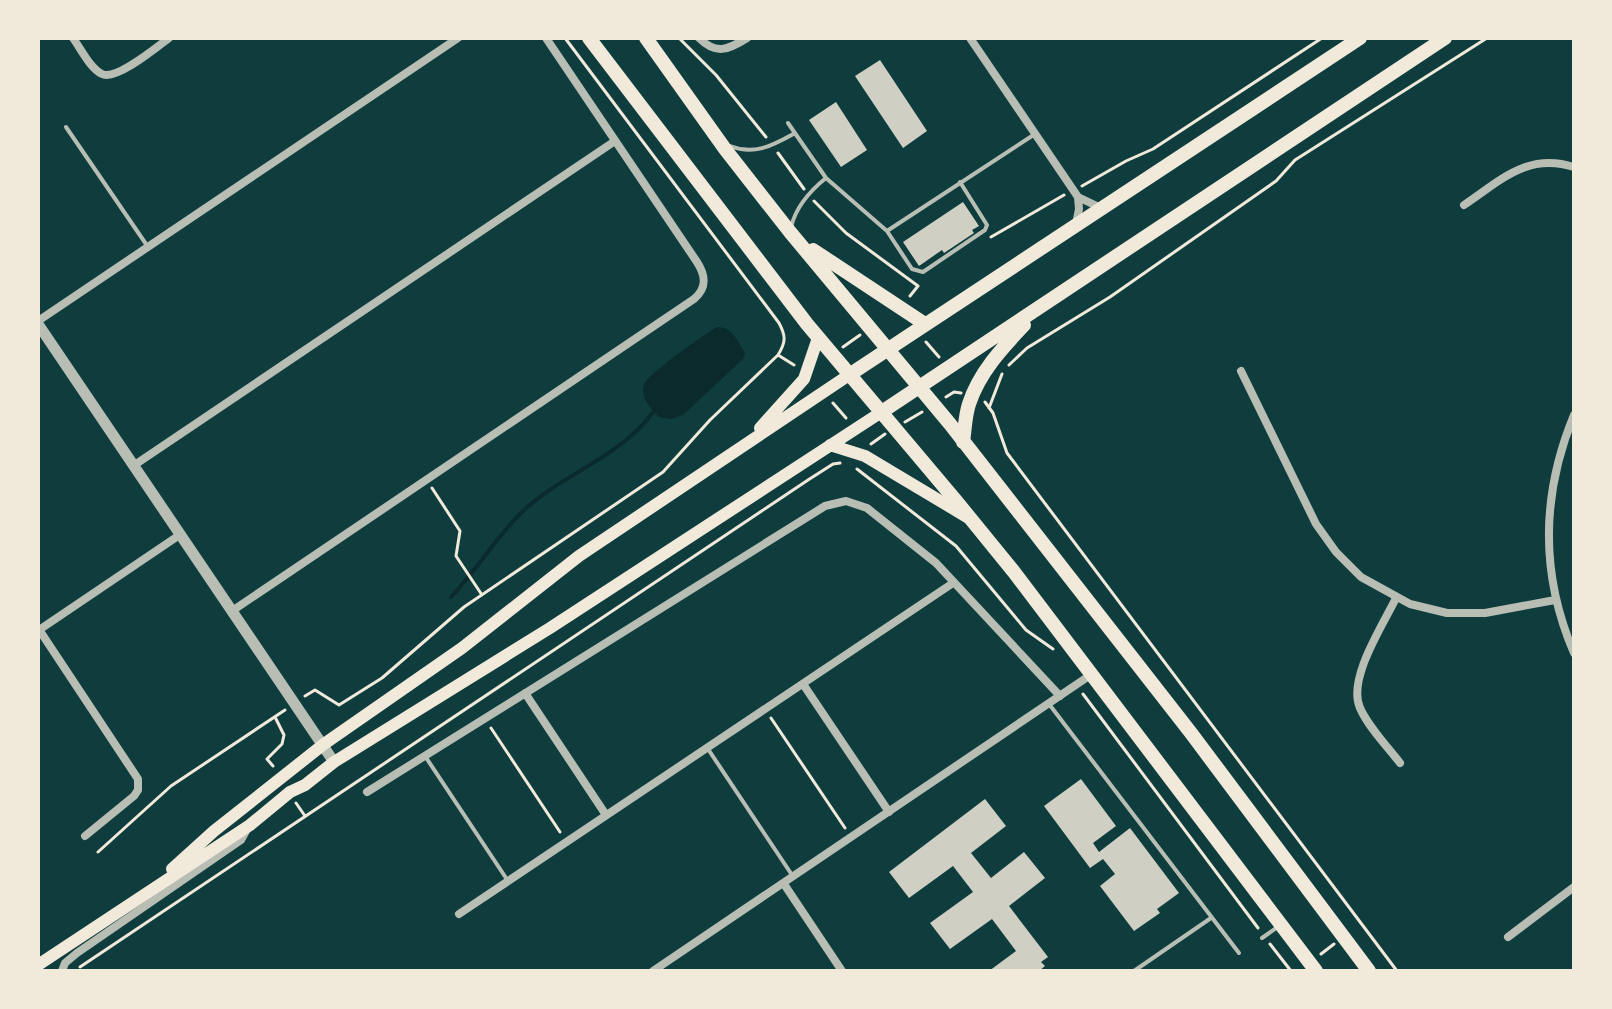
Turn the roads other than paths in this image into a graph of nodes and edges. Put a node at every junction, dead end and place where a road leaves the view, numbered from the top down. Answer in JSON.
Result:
{"nodes":[{"id":1,"x":73,"y":38,"type":"edge"},
{"id":2,"x":169,"y":38,"type":"edge"},
{"id":3,"x":458,"y":38,"type":"edge"},
{"id":4,"x":546,"y":38,"type":"edge"},
{"id":5,"x":589,"y":38,"type":"edge"},
{"id":6,"x":646,"y":38,"type":"edge"},
{"id":7,"x":699,"y":38,"type":"edge"},
{"id":8,"x":747,"y":38,"type":"edge"},
{"id":9,"x":970,"y":38,"type":"edge"},
{"id":10,"x":1360,"y":38,"type":"edge"},
{"id":11,"x":1445,"y":38,"type":"edge"},
{"id":12,"x":788,"y":123,"type":"dead end"},
{"id":13,"x":66,"y":127,"type":"dead end"},
{"id":14,"x":713,"y":133,"type":"junction"},
{"id":15,"x":795,"y":133,"type":"junction"},
{"id":16,"x":1035,"y":134,"type":"junction"},
{"id":17,"x":615,"y":141,"type":"junction"},
{"id":18,"x":1574,"y":167,"type":"edge"},
{"id":19,"x":826,"y":178,"type":"junction"},
{"id":20,"x":960,"y":182,"type":"junction"},
{"id":21,"x":1076,"y":194,"type":"junction"},
{"id":22,"x":1464,"y":205,"type":"dead end"},
{"id":23,"x":1101,"y":208,"type":"junction"},
{"id":24,"x":1075,"y":225,"type":"junction"},
{"id":25,"x":887,"y":231,"type":"junction"},
{"id":26,"x":790,"y":232,"type":"junction"},
{"id":27,"x":148,"y":247,"type":"junction"},
{"id":28,"x":1044,"y":305,"type":"junction"},
{"id":29,"x":38,"y":322,"type":"edge"},
{"id":30,"x":921,"y":327,"type":"junction"},
{"id":31,"x":818,"y":338,"type":"junction"},
{"id":32,"x":888,"y":350,"type":"junction"},
{"id":33,"x":1241,"y":371,"type":"dead end"},
{"id":34,"x":849,"y":375,"type":"junction"},
{"id":35,"x":919,"y":387,"type":"junction"},
{"id":36,"x":880,"y":413,"type":"junction"},
{"id":37,"x":1574,"y":415,"type":"edge"},
{"id":38,"x":963,"y":442,"type":"junction"},
{"id":39,"x":744,"y":445,"type":"junction"},
{"id":40,"x":830,"y":445,"type":"junction"},
{"id":41,"x":133,"y":466,"type":"junction"},
{"id":42,"x":973,"y":521,"type":"junction"},
{"id":43,"x":181,"y":534,"type":"junction"},
{"id":44,"x":953,"y":583,"type":"junction"},
{"id":45,"x":1396,"y":598,"type":"junction"},
{"id":46,"x":1555,"y":600,"type":"junction"},
{"id":47,"x":232,"y":611,"type":"junction"},
{"id":48,"x":39,"y":629,"type":"edge"},
{"id":49,"x":1574,"y":653,"type":"edge"},
{"id":50,"x":1092,"y":674,"type":"junction"},
{"id":51,"x":803,"y":684,"type":"junction"},
{"id":52,"x":525,"y":693,"type":"junction"},
{"id":53,"x":1060,"y":696,"type":"junction"},
{"id":54,"x":1049,"y":704,"type":"junction"},
{"id":55,"x":324,"y":744,"type":"junction"},
{"id":56,"x":707,"y":748,"type":"junction"},
{"id":57,"x":425,"y":756,"type":"junction"},
{"id":58,"x":334,"y":762,"type":"junction"},
{"id":59,"x":1400,"y":763,"type":"dead end"},
{"id":60,"x":367,"y":792,"type":"dead end"},
{"id":61,"x":889,"y":812,"type":"junction"},
{"id":62,"x":606,"y":815,"type":"junction"},
{"id":63,"x":250,"y":825,"type":"junction"},
{"id":64,"x":85,"y":836,"type":"dead end"},
{"id":65,"x":794,"y":877,"type":"junction"},
{"id":66,"x":508,"y":881,"type":"junction"},
{"id":67,"x":784,"y":884,"type":"junction"},
{"id":68,"x":1574,"y":887,"type":"edge"},
{"id":69,"x":459,"y":914,"type":"dead end"},
{"id":70,"x":110,"y":917,"type":"junction"},
{"id":71,"x":1211,"y":918,"type":"junction"},
{"id":72,"x":1281,"y":924,"type":"junction"},
{"id":73,"x":1263,"y":937,"type":"road end"},
{"id":74,"x":1508,"y":937,"type":"dead end"},
{"id":75,"x":1239,"y":953,"type":"dead end"},
{"id":76,"x":38,"y":965,"type":"edge"},
{"id":77,"x":1313,"y":967,"type":"edge"},
{"id":78,"x":62,"y":971,"type":"edge"},
{"id":79,"x":653,"y":971,"type":"edge"},
{"id":80,"x":842,"y":971,"type":"edge"},
{"id":81,"x":1134,"y":971,"type":"edge"},
{"id":82,"x":1369,"y":971,"type":"edge"}],
"edges":[{"from":1,"to":2,"type":"street"},
{"from":3,"to":27,"type":"street"},
{"from":4,"to":17,"type":"street"},
{"from":5,"to":31,"type":"main road"},
{"from":6,"to":14,"type":"main road"},
{"from":7,"to":8,"type":"street"},
{"from":9,"to":16,"type":"street"},
{"from":10,"to":23,"type":"main road"},
{"from":11,"to":28,"type":"main road"},
{"from":12,"to":15,"type":"lane"},
{"from":13,"to":27,"type":"lane"},
{"from":14,"to":15,"type":"lane"},
{"from":14,"to":26,"type":"main road"},
{"from":15,"to":19,"type":"lane"},
{"from":16,"to":20,"type":"lane"},
{"from":16,"to":21,"type":"street"},
{"from":17,"to":41,"type":"street"},
{"from":17,"to":47,"type":"street"},
{"from":18,"to":22,"type":"street"},
{"from":19,"to":25,"type":"lane"},
{"from":19,"to":26,"type":"lane"},
{"from":20,"to":25,"type":"lane"},
{"from":20,"to":25,"type":"lane"},
{"from":21,"to":23,"type":"street"},
{"from":21,"to":24,"type":"street"},
{"from":23,"to":24,"type":"main road"},
{"from":24,"to":30,"type":"main road"},
{"from":26,"to":30,"type":"main road"},
{"from":26,"to":32,"type":"main road"},
{"from":27,"to":29,"type":"street"},
{"from":28,"to":35,"type":"main road"},
{"from":28,"to":38,"type":"main road"},
{"from":29,"to":41,"type":"street"},
{"from":30,"to":32,"type":"main road"},
{"from":31,"to":34,"type":"main road"},
{"from":31,"to":39,"type":"main road"},
{"from":32,"to":34,"type":"main road"},
{"from":32,"to":35,"type":"main road"},
{"from":33,"to":45,"type":"street"},
{"from":34,"to":36,"type":"main road"},
{"from":34,"to":39,"type":"main road"},
{"from":35,"to":36,"type":"main road"},
{"from":35,"to":38,"type":"main road"},
{"from":36,"to":40,"type":"main road"},
{"from":36,"to":42,"type":"main road"},
{"from":37,"to":46,"type":"street"},
{"from":38,"to":82,"type":"main road"},
{"from":39,"to":55,"type":"main road"},
{"from":40,"to":42,"type":"main road"},
{"from":40,"to":58,"type":"main road"},
{"from":41,"to":43,"type":"street"},
{"from":42,"to":50,"type":"main road"},
{"from":43,"to":47,"type":"street"},
{"from":43,"to":48,"type":"street"},
{"from":44,"to":51,"type":"street"},
{"from":44,"to":52,"type":"street"},
{"from":44,"to":53,"type":"street"},
{"from":45,"to":46,"type":"street"},
{"from":45,"to":59,"type":"street"},
{"from":46,"to":49,"type":"street"},
{"from":47,"to":55,"type":"street"},
{"from":48,"to":64,"type":"street"},
{"from":50,"to":53,"type":"street"},
{"from":50,"to":72,"type":"main road"},
{"from":51,"to":56,"type":"street"},
{"from":51,"to":61,"type":"street"},
{"from":52,"to":57,"type":"street"},
{"from":52,"to":62,"type":"street"},
{"from":53,"to":54,"type":"street"},
{"from":54,"to":61,"type":"street"},
{"from":54,"to":71,"type":"lane"},
{"from":55,"to":58,"type":"street"},
{"from":55,"to":70,"type":"main road"},
{"from":56,"to":62,"type":"street"},
{"from":56,"to":65,"type":"lane"},
{"from":57,"to":60,"type":"street"},
{"from":57,"to":66,"type":"lane"},
{"from":58,"to":63,"type":"main road"},
{"from":61,"to":65,"type":"street"},
{"from":62,"to":66,"type":"street"},
{"from":63,"to":70,"type":"main road"},
{"from":63,"to":78,"type":"street"},
{"from":65,"to":67,"type":"street"},
{"from":66,"to":69,"type":"street"},
{"from":67,"to":79,"type":"street"},
{"from":67,"to":80,"type":"street"},
{"from":68,"to":74,"type":"street"},
{"from":70,"to":76,"type":"main road"},
{"from":71,"to":75,"type":"lane"},
{"from":71,"to":81,"type":"lane"},
{"from":72,"to":73,"type":"lane"},
{"from":72,"to":77,"type":"main road"}]}
